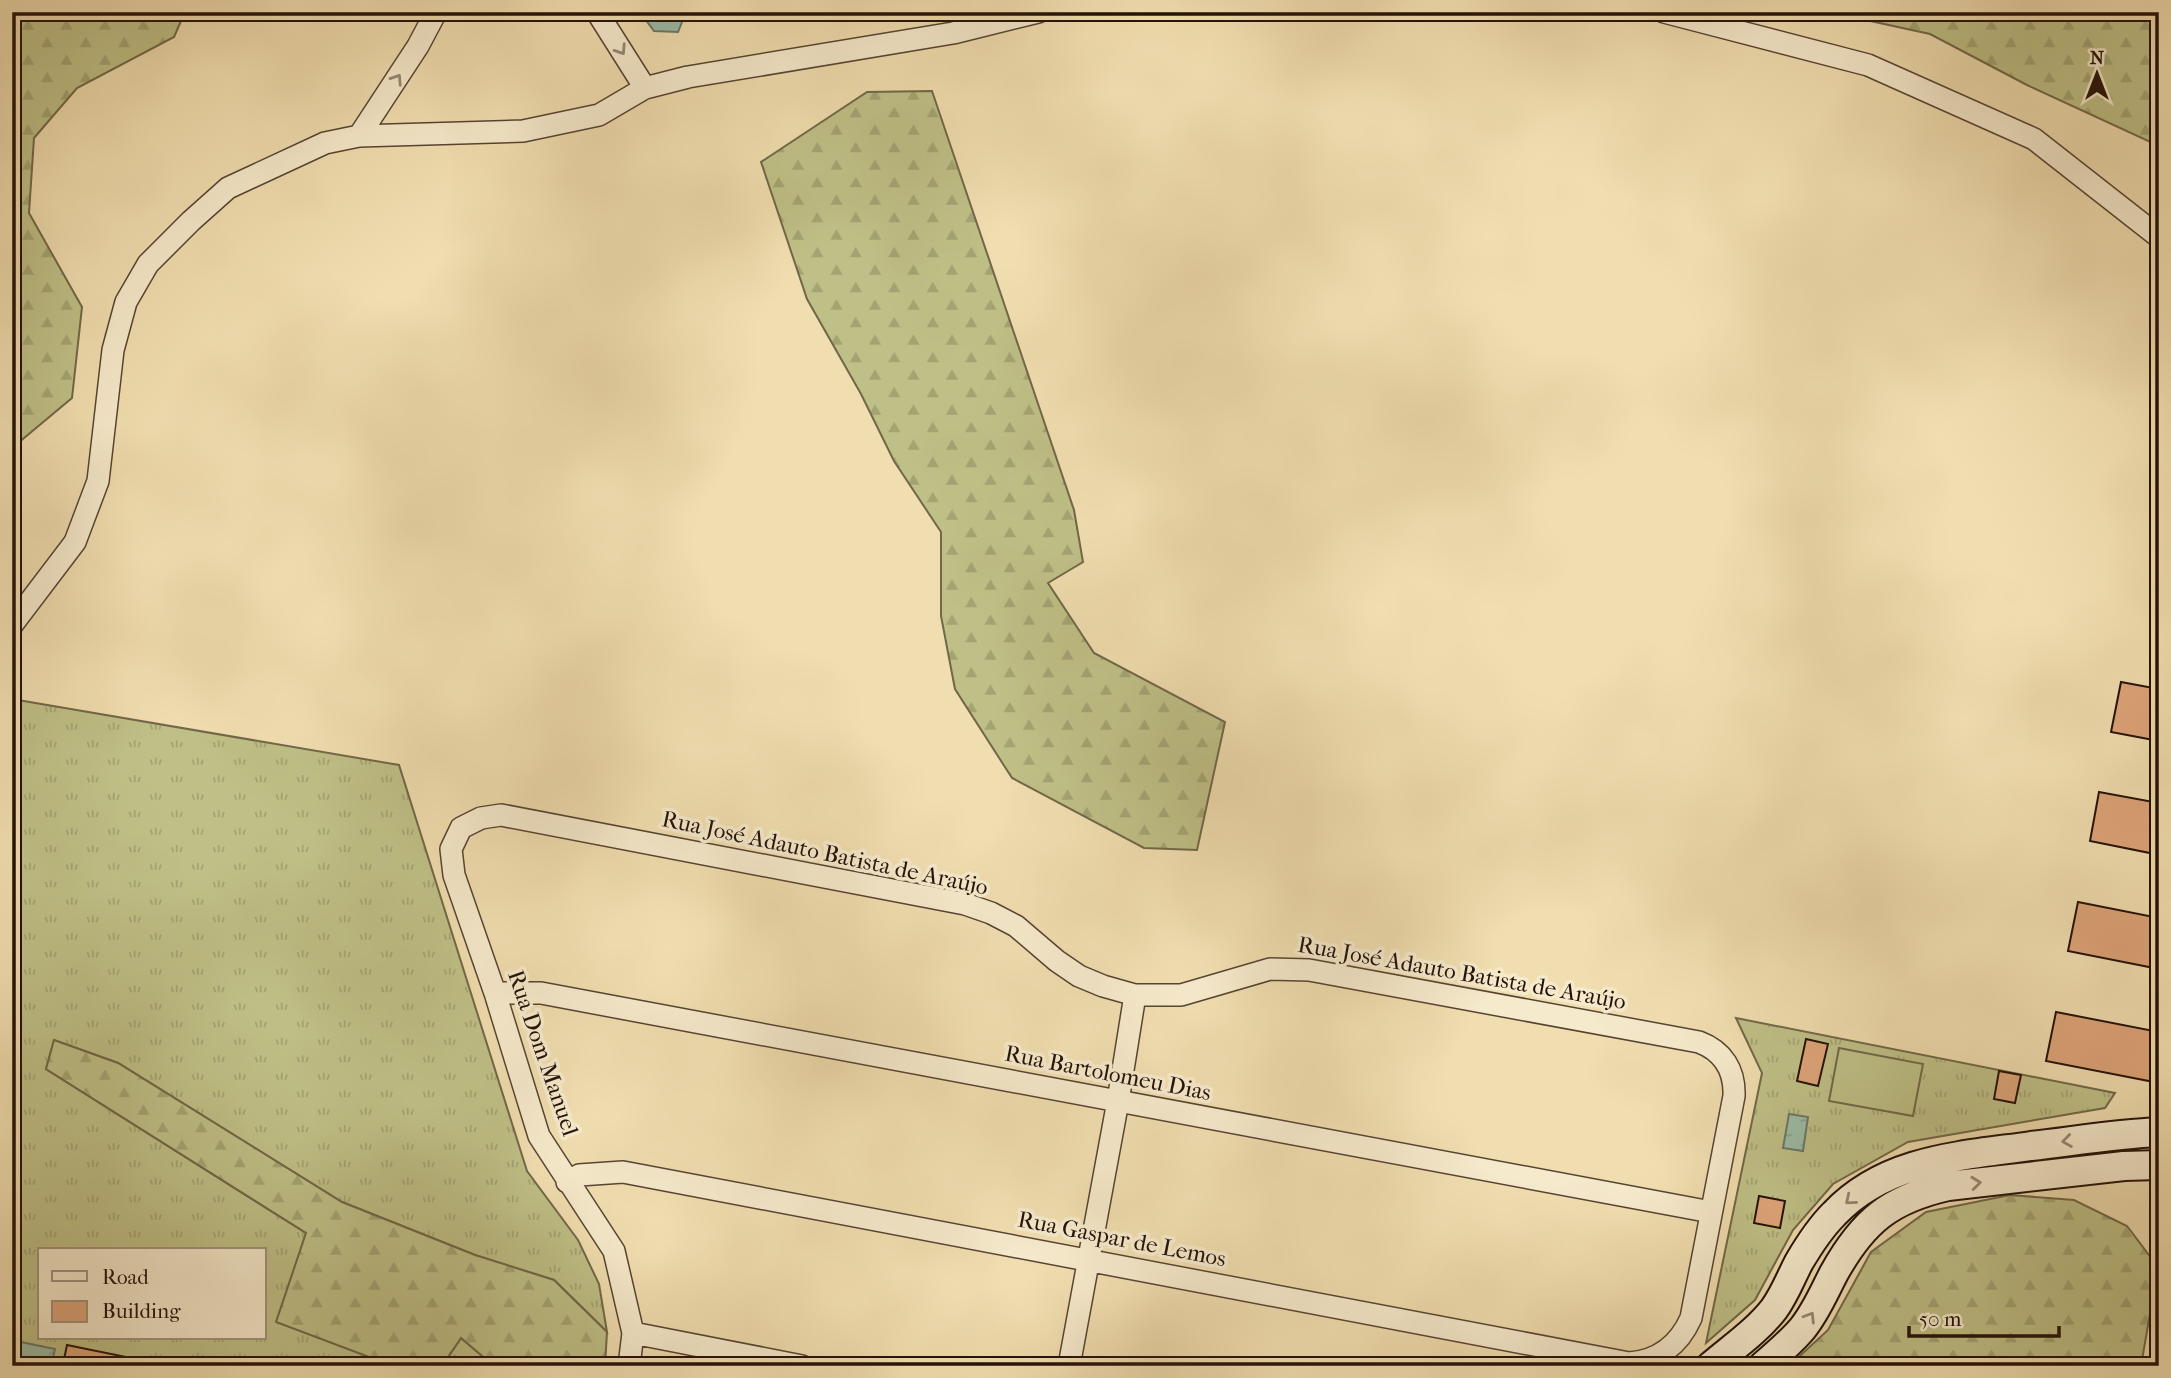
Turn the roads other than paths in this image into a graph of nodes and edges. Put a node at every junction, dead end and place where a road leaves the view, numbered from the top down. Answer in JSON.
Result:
{"nodes":[{"id":1,"x":436,"y":12,"type":"edge"},
{"id":2,"x":597,"y":12,"type":"edge"},
{"id":3,"x":1038,"y":12,"type":"edge"},
{"id":4,"x":1664,"y":12,"type":"edge"},
{"id":5,"x":645,"y":88,"type":"junction"},
{"id":6,"x":359,"y":136,"type":"junction"},
{"id":7,"x":2159,"y":237,"type":"edge"},
{"id":8,"x":12,"y":625,"type":"edge"},
{"id":9,"x":461,"y":828,"type":"joint"},
{"id":10,"x":495,"y":993,"type":"junction"},
{"id":11,"x":1135,"y":995,"type":"junction"},
{"id":12,"x":1118,"y":1101,"type":"junction"},
{"id":13,"x":2159,"y":1132,"type":"edge"},
{"id":14,"x":2123,"y":1134,"type":"junction"},
{"id":15,"x":2159,"y":1165,"type":"edge"},
{"id":16,"x":2124,"y":1166,"type":"junction"},
{"id":17,"x":567,"y":1182,"type":"junction"},
{"id":18,"x":1711,"y":1212,"type":"junction"},
{"id":19,"x":1090,"y":1260,"type":"junction"},
{"id":20,"x":633,"y":1333,"type":"junction"},
{"id":21,"x":629,"y":1366,"type":"edge"},
{"id":22,"x":802,"y":1366,"type":"edge"},
{"id":23,"x":1069,"y":1366,"type":"edge"},
{"id":24,"x":1711,"y":1366,"type":"edge"},
{"id":25,"x":1763,"y":1366,"type":"edge"}],
"edges":[{"from":6,"to":1,"type":"street","one_way":true},
{"from":2,"to":5,"type":"street","one_way":true},
{"from":3,"to":5,"type":"street"},
{"from":4,"to":7,"type":"street"},
{"from":5,"to":6,"type":"street"},
{"from":6,"to":8,"type":"street"},
{"from":9,"to":10,"type":"street","name":"Rua Dom Manuel"},
{"from":9,"to":11,"type":"street","name":"Rua José Adauto Batista de Araújo"},
{"from":10,"to":12,"type":"street","name":"Rua Bartolomeu Dias"},
{"from":10,"to":17,"type":"street","name":"Rua Dom Manuel"},
{"from":11,"to":12,"type":"street"},
{"from":11,"to":18,"type":"street","name":"Rua José Adauto Batista de Araújo"},
{"from":12,"to":18,"type":"street","name":"Rua Bartolomeu Dias"},
{"from":12,"to":19,"type":"street"},
{"from":13,"to":14,"type":"main road"},
{"from":14,"to":16,"type":"main road"},
{"from":14,"to":24,"type":"main road","one_way":true},
{"from":15,"to":16,"type":"main road"},
{"from":25,"to":16,"type":"main road","one_way":true},
{"from":17,"to":19,"type":"street","name":"Rua Gaspar de Lemos"},
{"from":17,"to":20,"type":"street","name":"Rua Dom Manuel"},
{"from":18,"to":19,"type":"street","name":"Rua Gaspar de Lemos"},
{"from":19,"to":23,"type":"street"},
{"from":20,"to":21,"type":"street","name":"Rua Dom Manuel"},
{"from":20,"to":22,"type":"street"}]}
